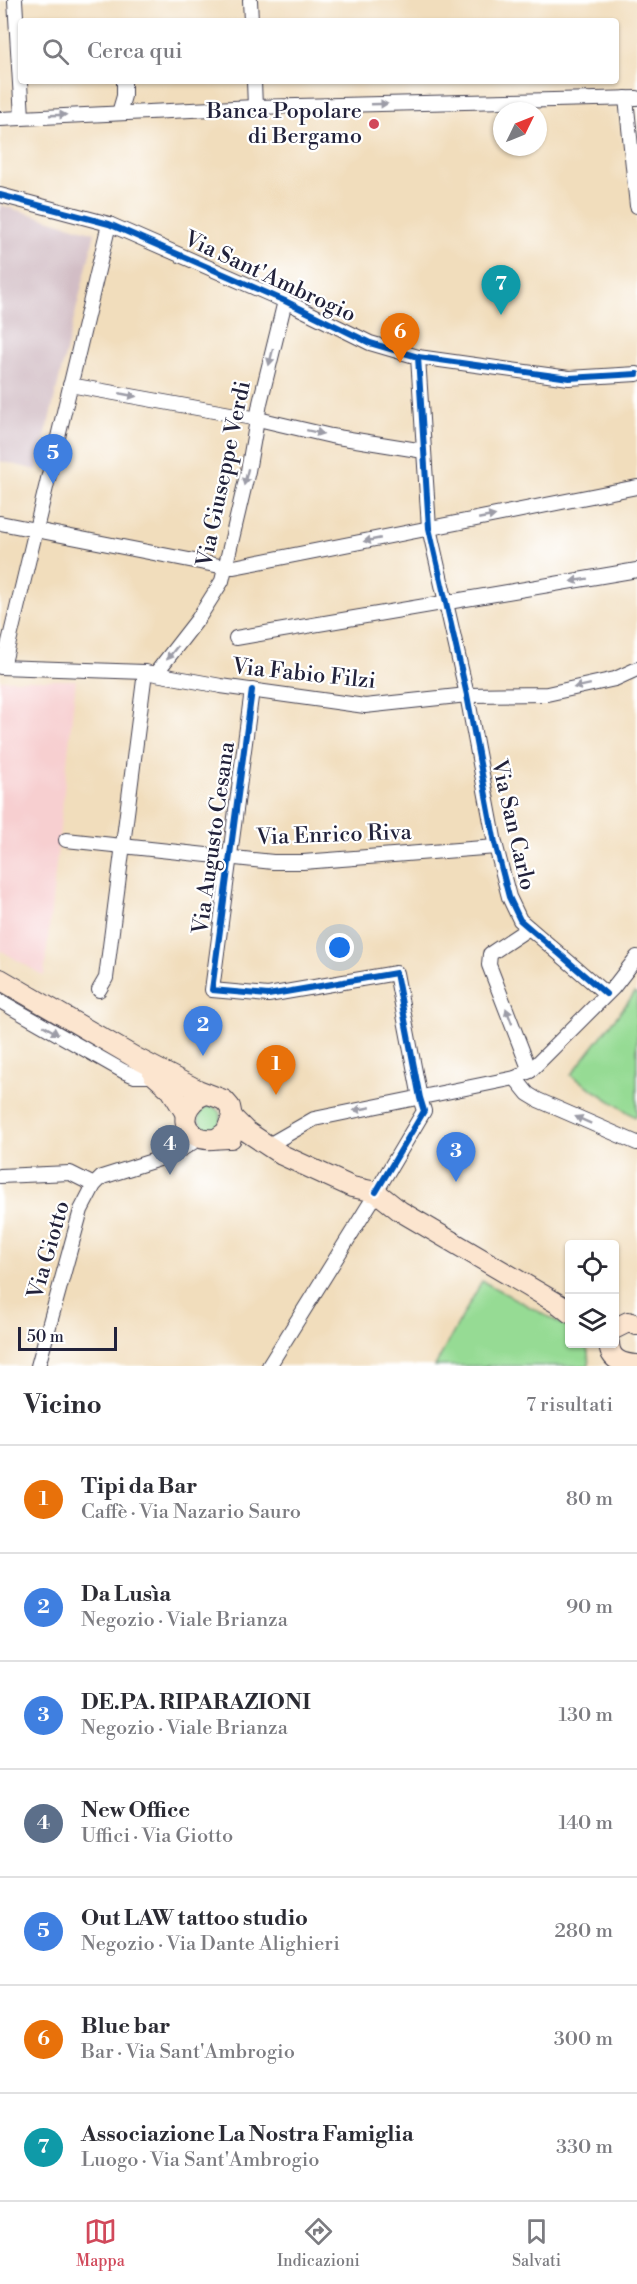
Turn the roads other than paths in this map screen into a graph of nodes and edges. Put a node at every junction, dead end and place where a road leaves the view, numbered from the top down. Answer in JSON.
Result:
{"nodes":[{"id":1,"x":15,"y":0,"type":"edge"},
{"id":2,"x":250,"y":0,"type":"edge"},
{"id":3,"x":251,"y":18,"type":"edge"},
{"id":4,"x":18,"y":21,"type":"edge"},
{"id":5,"x":21,"y":84,"type":"edge"},
{"id":6,"x":124,"y":84,"type":"edge"},
{"id":7,"x":254,"y":84,"type":"edge"},
{"id":8,"x":632,"y":98,"type":"edge"},
{"id":9,"x":255,"y":107,"type":"junction"},
{"id":10,"x":119,"y":113,"type":"junction"},
{"id":11,"x":22,"y":117,"type":"junction"},
{"id":12,"x":0,"y":119,"type":"edge"},
{"id":13,"x":0,"y":195,"type":"edge"},
{"id":14,"x":637,"y":206,"type":"edge"},
{"id":15,"x":109,"y":224,"type":"junction"},
{"id":16,"x":285,"y":301,"type":"junction"},
{"id":17,"x":418,"y":357,"type":"junction"},
{"id":18,"x":637,"y":374,"type":"edge"},
{"id":19,"x":70,"y":385,"type":"junction"},
{"id":20,"x":258,"y":420,"type":"junction"},
{"id":21,"x":424,"y":451,"type":"junction"},
{"id":22,"x":637,"y":487,"type":"edge"},
{"id":23,"x":0,"y":523,"type":"edge"},
{"id":24,"x":429,"y":528,"type":"junction"},
{"id":25,"x":36,"y":530,"type":"junction"},
{"id":26,"x":225,"y":567,"type":"junction"},
{"id":27,"x":637,"y":570,"type":"edge"},
{"id":28,"x":446,"y":602,"type":"junction"},
{"id":29,"x":236,"y":638,"type":"dead end"},
{"id":30,"x":2,"y":667,"type":"edge"},
{"id":31,"x":637,"y":669,"type":"edge"},
{"id":32,"x":150,"y":672,"type":"junction"},
{"id":33,"x":252,"y":690,"type":"junction"},
{"id":34,"x":467,"y":695,"type":"junction"},
{"id":35,"x":66,"y":840,"type":"dead end"},
{"id":36,"x":122,"y":847,"type":"junction"},
{"id":37,"x":496,"y":847,"type":"junction"},
{"id":38,"x":229,"y":857,"type":"junction"},
{"id":39,"x":529,"y":928,"type":"junction"},
{"id":40,"x":637,"y":957,"type":"edge"},
{"id":41,"x":0,"y":979,"type":"edge"},
{"id":42,"x":99,"y":990,"type":"dead end"},
{"id":43,"x":606,"y":994,"type":"junction"},
{"id":44,"x":0,"y":1001,"type":"edge"},
{"id":45,"x":136,"y":1058,"type":"junction"},
{"id":46,"x":530,"y":1071,"type":"junction"},
{"id":47,"x":155,"y":1076,"type":"junction"},
{"id":48,"x":515,"y":1078,"type":"junction"},
{"id":49,"x":206,"y":1094,"type":"junction"},
{"id":50,"x":420,"y":1098,"type":"junction"},
{"id":51,"x":232,"y":1117,"type":"junction"},
{"id":52,"x":198,"y":1128,"type":"junction"},
{"id":53,"x":637,"y":1143,"type":"edge"},
{"id":54,"x":275,"y":1150,"type":"junction"},
{"id":55,"x":0,"y":1176,"type":"edge"},
{"id":56,"x":94,"y":1185,"type":"junction"},
{"id":57,"x":374,"y":1197,"type":"junction"},
{"id":58,"x":565,"y":1307,"type":"edge"},
{"id":59,"x":618,"y":1348,"type":"edge"},
{"id":60,"x":636,"y":1365,"type":"edge"},
{"id":61,"x":38,"y":1366,"type":"edge"},
{"id":62,"x":269,"y":1366,"type":"edge"}],
"edges":[{"from":1,"to":4,"type":"street"},
{"from":2,"to":3,"type":"street"},
{"from":5,"to":11,"type":"street"},
{"from":6,"to":10,"type":"street"},
{"from":7,"to":9,"type":"street"},
{"from":9,"to":8,"type":"street","one_way":true},
{"from":8,"to":14,"type":"street"},
{"from":9,"to":10,"type":"street"},
{"from":11,"to":10,"type":"street","one_way":true},
{"from":11,"to":12,"type":"street"},
{"from":13,"to":15,"type":"street","name":"Via Sant'Ambrogio"},
{"from":15,"to":16,"type":"street","name":"Via Sant'Ambrogio"},
{"from":15,"to":19,"type":"street"},
{"from":16,"to":17,"type":"street","name":"Via Sant'Ambrogio"},
{"from":16,"to":20,"type":"street","name":"Via Giuseppe Verdi","one_way":true},
{"from":17,"to":18,"type":"street","name":"Via Sant'Ambrogio"},
{"from":17,"to":21,"type":"street","name":"Via San Carlo"},
{"from":19,"to":20,"type":"street","one_way":true},
{"from":19,"to":25,"type":"street"},
{"from":20,"to":21,"type":"street","one_way":true},
{"from":20,"to":26,"type":"street","name":"Via Giuseppe Verdi","one_way":true},
{"from":21,"to":24,"type":"street","name":"Via San Carlo"},
{"from":24,"to":22,"type":"street","one_way":true},
{"from":23,"to":25,"type":"street"},
{"from":24,"to":26,"type":"street","one_way":true},
{"from":24,"to":28,"type":"street","name":"Via San Carlo"},
{"from":25,"to":26,"type":"street"},
{"from":25,"to":30,"type":"street"},
{"from":26,"to":32,"type":"street","name":"Via Giuseppe Verdi","one_way":true},
{"from":27,"to":28,"type":"street","one_way":true},
{"from":28,"to":29,"type":"street"},
{"from":28,"to":34,"type":"street","name":"Via San Carlo"},
{"from":30,"to":32,"type":"street","name":"Via Fabio Filzi"},
{"from":31,"to":34,"type":"street","name":"Via Fabio Filzi","one_way":true},
{"from":32,"to":33,"type":"street","name":"Via Fabio Filzi"},
{"from":32,"to":36,"type":"street"},
{"from":33,"to":34,"type":"street","name":"Via Fabio Filzi"},
{"from":33,"to":38,"type":"street","name":"Via Augusto Cesana"},
{"from":34,"to":37,"type":"street","name":"Via San Carlo"},
{"from":35,"to":36,"type":"street","name":"Via Enrico Riva"},
{"from":36,"to":38,"type":"street","name":"Via Enrico Riva"},
{"from":36,"to":42,"type":"street"},
{"from":37,"to":38,"type":"street","name":"Via Enrico Riva"},
{"from":37,"to":39,"type":"street","name":"Via San Carlo"},
{"from":38,"to":50,"type":"street","name":"Via Augusto Cesana"},
{"from":39,"to":43,"type":"street","name":"Via San Carlo"},
{"from":46,"to":39,"type":"street","one_way":true},
{"from":40,"to":43,"type":"street"},
{"from":41,"to":45,"type":"main road"},
{"from":43,"to":46,"type":"street"},
{"from":44,"to":47,"type":"street","one_way":true},
{"from":45,"to":47,"type":"main road"},
{"from":45,"to":49,"type":"main road"},
{"from":46,"to":48,"type":"street"},
{"from":47,"to":52,"type":"main road"},
{"from":48,"to":50,"type":"street"},
{"from":53,"to":48,"type":"street","one_way":true},
{"from":49,"to":51,"type":"main road"},
{"from":49,"to":52,"type":"main road"},
{"from":50,"to":54,"type":"street","one_way":true},
{"from":50,"to":57,"type":"street"},
{"from":51,"to":52,"type":"main road"},
{"from":51,"to":54,"type":"main road"},
{"from":52,"to":54,"type":"main road"},
{"from":52,"to":56,"type":"street","name":"Via Giotto"},
{"from":54,"to":57,"type":"main road"},
{"from":55,"to":56,"type":"street"},
{"from":56,"to":61,"type":"street","name":"Via Giotto"},
{"from":57,"to":58,"type":"main road"},
{"from":57,"to":62,"type":"street"},
{"from":59,"to":60,"type":"main road"}]}
